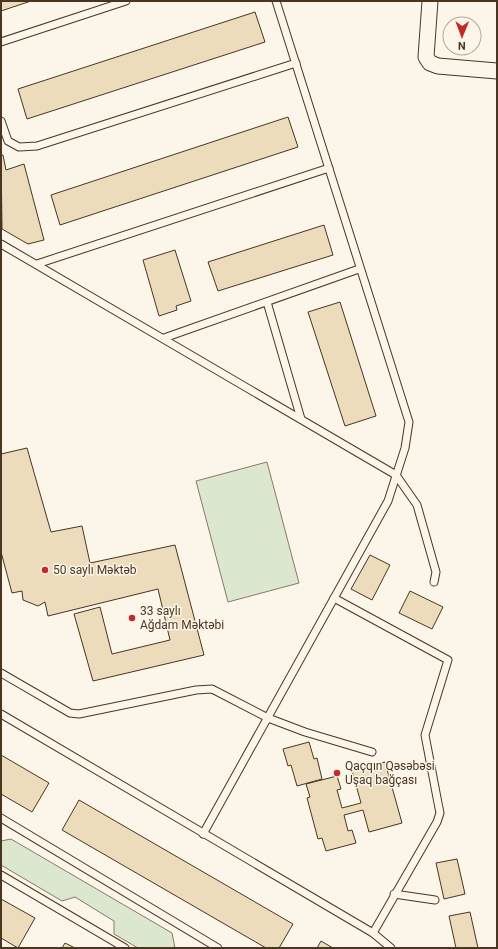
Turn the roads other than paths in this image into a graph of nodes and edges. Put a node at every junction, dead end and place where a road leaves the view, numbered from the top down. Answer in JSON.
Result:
{"nodes":[{"id":1,"x":126,"y":1,"type":"edge"},
{"id":2,"x":276,"y":1,"type":"edge"},
{"id":3,"x":430,"y":1,"type":"edge"},
{"id":4,"x":1,"y":42,"type":"edge"},
{"id":5,"x":296,"y":63,"type":"junction"},
{"id":6,"x":497,"y":71,"type":"edge"},
{"id":7,"x":1,"y":121,"type":"edge"},
{"id":8,"x":329,"y":168,"type":"junction"},
{"id":9,"x":1,"y":244,"type":"edge"},
{"id":10,"x":37,"y":264,"type":"junction"},
{"id":11,"x":359,"y":269,"type":"junction"},
{"id":12,"x":267,"y":302,"type":"junction"},
{"id":13,"x":164,"y":338,"type":"junction"},
{"id":14,"x":301,"y":419,"type":"junction"},
{"id":15,"x":396,"y":475,"type":"junction"},
{"id":16,"x":434,"y":582,"type":"dead end"},
{"id":17,"x":334,"y":598,"type":"junction"},
{"id":18,"x":1,"y":673,"type":"edge"},
{"id":19,"x":1,"y":714,"type":"edge"},
{"id":20,"x":268,"y":718,"type":"junction"},
{"id":21,"x":372,"y":752,"type":"dead end"},
{"id":22,"x":1,"y":818,"type":"edge"},
{"id":23,"x":203,"y":834,"type":"junction"},
{"id":24,"x":1,"y":875,"type":"edge"},
{"id":25,"x":394,"y":894,"type":"junction"},
{"id":26,"x":435,"y":900,"type":"dead end"},
{"id":27,"x":373,"y":933,"type":"junction"},
{"id":28,"x":125,"y":948,"type":"edge"},
{"id":29,"x":218,"y":948,"type":"edge"},
{"id":30,"x":391,"y":948,"type":"edge"}],
"edges":[{"from":1,"to":4,"type":"lane"},
{"from":2,"to":5,"type":"lane"},
{"from":3,"to":6,"type":"street"},
{"from":5,"to":7,"type":"lane"},
{"from":5,"to":8,"type":"lane"},
{"from":8,"to":10,"type":"lane"},
{"from":8,"to":11,"type":"lane"},
{"from":9,"to":10,"type":"lane"},
{"from":10,"to":13,"type":"lane"},
{"from":11,"to":12,"type":"lane"},
{"from":11,"to":15,"type":"lane"},
{"from":12,"to":13,"type":"lane"},
{"from":12,"to":14,"type":"lane"},
{"from":13,"to":14,"type":"lane"},
{"from":14,"to":15,"type":"lane"},
{"from":15,"to":16,"type":"lane"},
{"from":15,"to":17,"type":"lane"},
{"from":17,"to":20,"type":"lane"},
{"from":17,"to":25,"type":"lane"},
{"from":18,"to":20,"type":"lane"},
{"from":19,"to":23,"type":"lane"},
{"from":20,"to":21,"type":"lane"},
{"from":20,"to":23,"type":"lane"},
{"from":22,"to":29,"type":"lane"},
{"from":23,"to":27,"type":"lane"},
{"from":24,"to":28,"type":"lane"},
{"from":25,"to":26,"type":"lane"},
{"from":25,"to":27,"type":"lane"},
{"from":27,"to":30,"type":"lane"}]}
